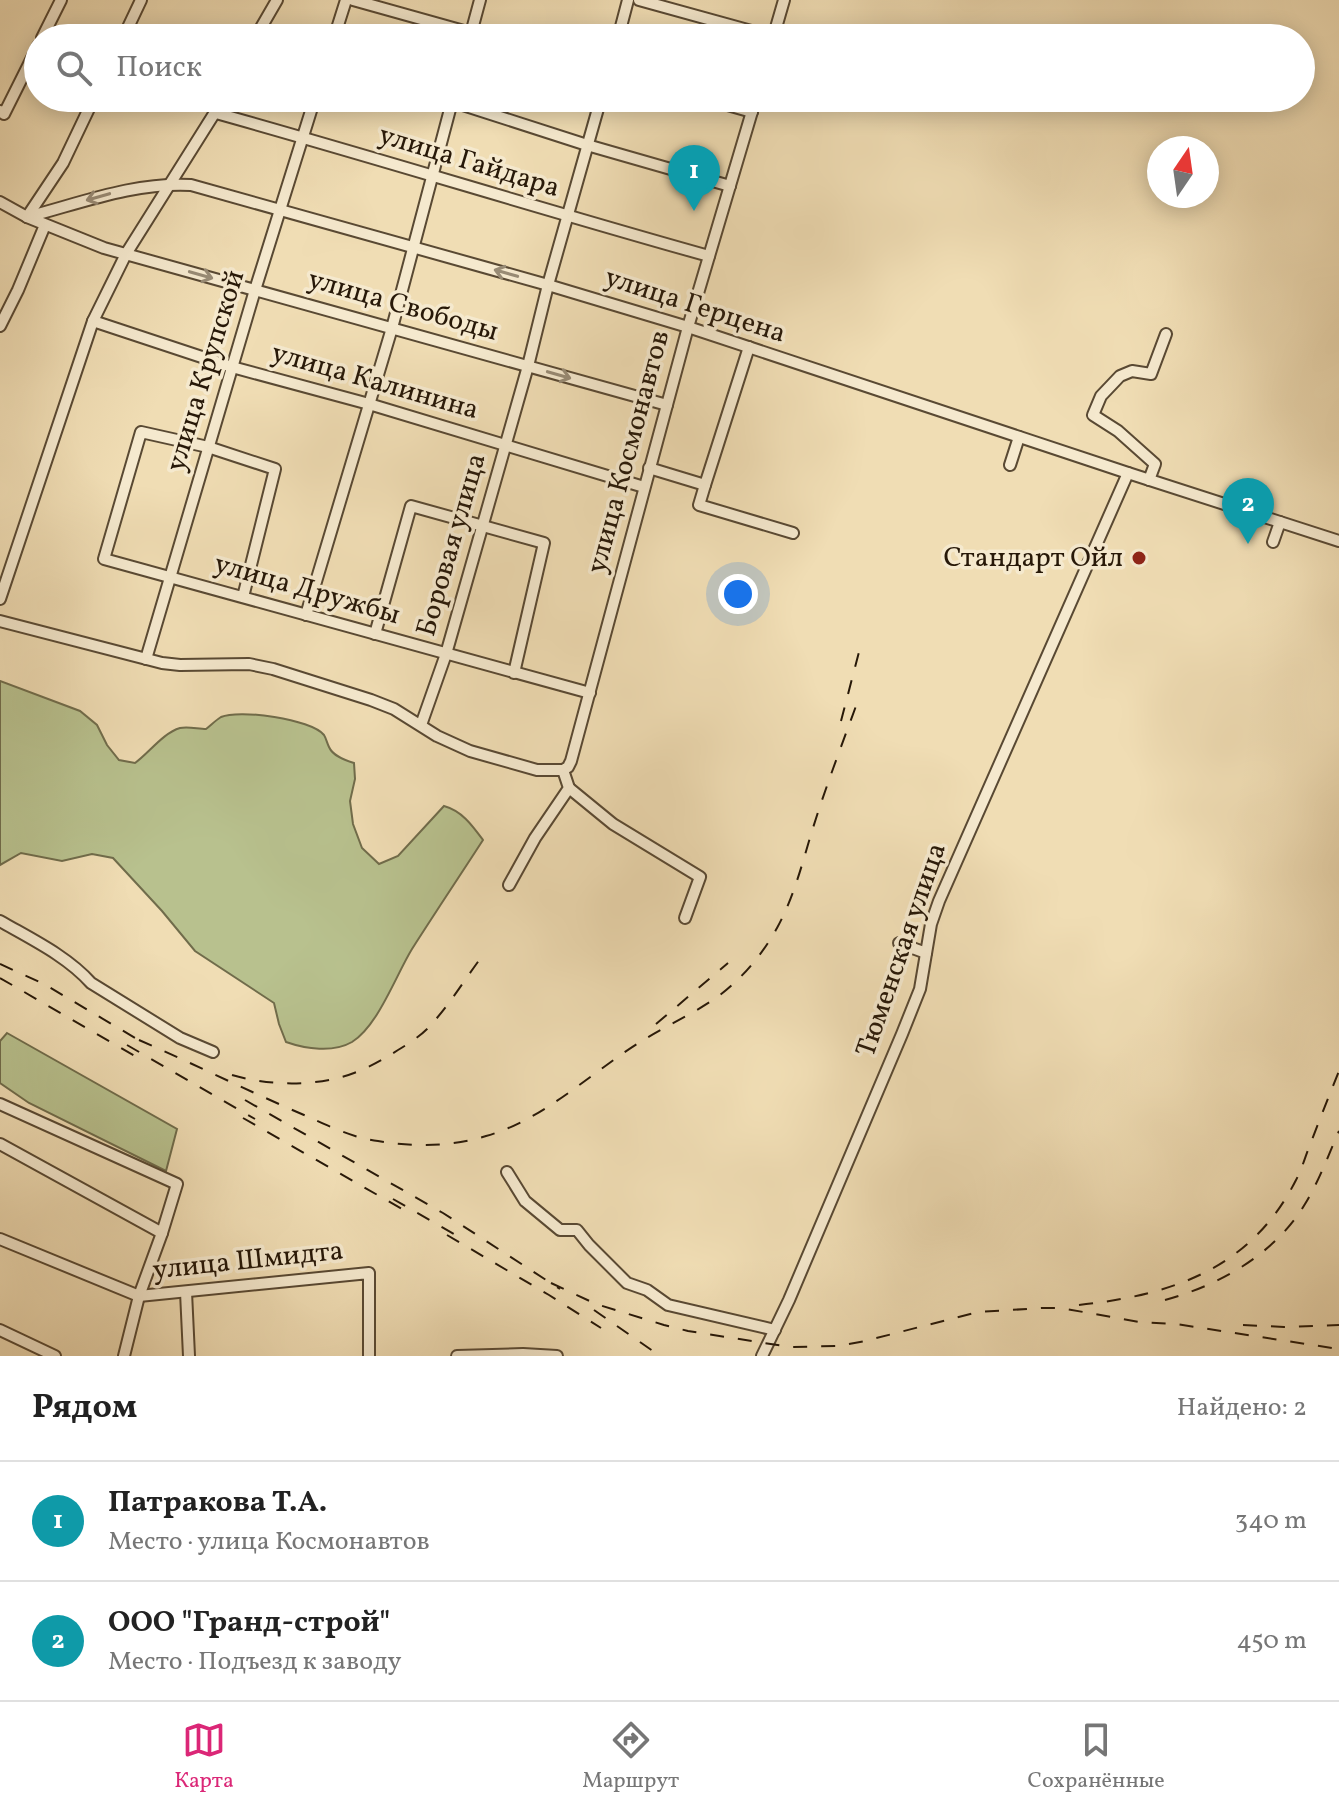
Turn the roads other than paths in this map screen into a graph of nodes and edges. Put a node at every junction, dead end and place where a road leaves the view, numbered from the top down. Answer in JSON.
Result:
{"nodes":[{"id":1,"x":61,"y":0,"type":"edge"},
{"id":2,"x":141,"y":0,"type":"edge"},
{"id":3,"x":277,"y":0,"type":"edge"},
{"id":4,"x":346,"y":0,"type":"edge"},
{"id":5,"x":353,"y":0,"type":"edge"},
{"id":6,"x":480,"y":0,"type":"edge"},
{"id":7,"x":628,"y":0,"type":"edge"},
{"id":8,"x":639,"y":0,"type":"edge"},
{"id":9,"x":784,"y":0,"type":"edge"},
{"id":10,"x":49,"y":24,"type":"edge"},
{"id":11,"x":130,"y":24,"type":"edge"},
{"id":12,"x":263,"y":24,"type":"edge"},
{"id":13,"x":338,"y":24,"type":"edge"},
{"id":14,"x":431,"y":24,"type":"edge"},
{"id":15,"x":473,"y":24,"type":"edge"},
{"id":16,"x":622,"y":24,"type":"edge"},
{"id":17,"x":724,"y":24,"type":"edge"},
{"id":18,"x":777,"y":24,"type":"edge"},
{"id":19,"x":24,"y":72,"type":"edge"},
{"id":20,"x":2,"y":112,"type":"edge"},
{"id":21,"x":87,"y":112,"type":"edge"},
{"id":22,"x":311,"y":112,"type":"edge"},
{"id":23,"x":450,"y":112,"type":"edge"},
{"id":24,"x":489,"y":112,"type":"edge"},
{"id":25,"x":597,"y":112,"type":"edge"},
{"id":26,"x":752,"y":112,"type":"edge"},
{"id":27,"x":216,"y":113,"type":"joint"},
{"id":28,"x":303,"y":137,"type":"junction"},
{"id":29,"x":587,"y":145,"type":"junction"},
{"id":30,"x":432,"y":177,"type":"junction"},
{"id":31,"x":171,"y":183,"type":"junction"},
{"id":32,"x":730,"y":186,"type":"junction"},
{"id":33,"x":0,"y":202,"type":"edge"},
{"id":34,"x":281,"y":210,"type":"junction"},
{"id":35,"x":567,"y":216,"type":"junction"},
{"id":36,"x":27,"y":217,"type":"junction"},
{"id":37,"x":45,"y":225,"type":"junction"},
{"id":38,"x":413,"y":247,"type":"junction"},
{"id":39,"x":126,"y":254,"type":"junction"},
{"id":40,"x":709,"y":256,"type":"junction"},
{"id":41,"x":548,"y":285,"type":"junction"},
{"id":42,"x":255,"y":290,"type":"junction"},
{"id":43,"x":93,"y":321,"type":"junction"},
{"id":44,"x":0,"y":326,"type":"edge"},
{"id":45,"x":688,"y":327,"type":"junction"},
{"id":46,"x":392,"y":328,"type":"junction"},
{"id":47,"x":1166,"y":334,"type":"dead end"},
{"id":48,"x":749,"y":347,"type":"junction"},
{"id":49,"x":528,"y":366,"type":"junction"},
{"id":50,"x":232,"y":367,"type":"junction"},
{"id":51,"x":369,"y":404,"type":"junction"},
{"id":52,"x":667,"y":405,"type":"junction"},
{"id":53,"x":1019,"y":437,"type":"junction"},
{"id":54,"x":506,"y":445,"type":"junction"},
{"id":55,"x":208,"y":447,"type":"junction"},
{"id":56,"x":1010,"y":465,"type":"dead end"},
{"id":57,"x":649,"y":468,"type":"junction"},
{"id":58,"x":1128,"y":473,"type":"junction"},
{"id":59,"x":1149,"y":480,"type":"junction"},
{"id":60,"x":705,"y":485,"type":"junction"},
{"id":61,"x":644,"y":487,"type":"junction"},
{"id":62,"x":1280,"y":522,"type":"junction"},
{"id":63,"x":483,"y":525,"type":"junction"},
{"id":64,"x":793,"y":533,"type":"dead end"},
{"id":65,"x":1339,"y":541,"type":"edge"},
{"id":66,"x":1273,"y":542,"type":"dead end"},
{"id":67,"x":170,"y":577,"type":"junction"},
{"id":68,"x":243,"y":597,"type":"junction"},
{"id":69,"x":0,"y":599,"type":"edge"},
{"id":70,"x":306,"y":615,"type":"junction"},
{"id":71,"x":0,"y":621,"type":"edge"},
{"id":72,"x":375,"y":634,"type":"junction"},
{"id":73,"x":446,"y":654,"type":"junction"},
{"id":74,"x":146,"y":659,"type":"junction"},
{"id":75,"x":514,"y":673,"type":"junction"},
{"id":76,"x":590,"y":693,"type":"junction"},
{"id":77,"x":421,"y":725,"type":"junction"},
{"id":78,"x":563,"y":770,"type":"junction"},
{"id":79,"x":569,"y":788,"type":"junction"},
{"id":80,"x":509,"y":885,"type":"dead end"},
{"id":81,"x":685,"y":918,"type":"dead end"},
{"id":82,"x":0,"y":921,"type":"edge"},
{"id":83,"x":899,"y":943,"type":"dead end"},
{"id":84,"x":926,"y":953,"type":"junction"},
{"id":85,"x":213,"y":1052,"type":"dead end"},
{"id":86,"x":0,"y":1104,"type":"edge"},
{"id":87,"x":0,"y":1144,"type":"edge"},
{"id":88,"x":507,"y":1172,"type":"dead end"},
{"id":89,"x":162,"y":1233,"type":"junction"},
{"id":90,"x":0,"y":1239,"type":"edge"},
{"id":91,"x":186,"y":1292,"type":"junction"},
{"id":92,"x":139,"y":1296,"type":"junction"},
{"id":93,"x":0,"y":1330,"type":"edge"},
{"id":94,"x":775,"y":1330,"type":"junction"},
{"id":95,"x":764,"y":1354,"type":"edge"},
{"id":96,"x":523,"y":1355,"type":"edge"},
{"id":97,"x":55,"y":1356,"type":"edge"},
{"id":98,"x":124,"y":1356,"type":"edge"},
{"id":99,"x":189,"y":1356,"type":"edge"},
{"id":100,"x":369,"y":1356,"type":"edge"},
{"id":101,"x":457,"y":1356,"type":"edge"},
{"id":102,"x":478,"y":1356,"type":"edge"},
{"id":103,"x":557,"y":1356,"type":"edge"}],
"edges":[{"from":1,"to":10,"type":"street"},
{"from":2,"to":11,"type":"street"},
{"from":3,"to":12,"type":"street"},
{"from":4,"to":13,"type":"street"},
{"from":5,"to":14,"type":"street"},
{"from":6,"to":15,"type":"street"},
{"from":7,"to":16,"type":"street"},
{"from":8,"to":17,"type":"street"},
{"from":9,"to":18,"type":"street"},
{"from":19,"to":20,"type":"street"},
{"from":21,"to":36,"type":"street"},
{"from":22,"to":28,"type":"street","name":"улица Крупской"},
{"from":23,"to":30,"type":"street"},
{"from":24,"to":29,"type":"street"},
{"from":25,"to":29,"type":"street","name":"Боровая улица"},
{"from":26,"to":32,"type":"street","name":"улица Космонавтов"},
{"from":27,"to":28,"type":"street","name":"улица Гайдара"},
{"from":27,"to":31,"type":"street"},
{"from":28,"to":30,"type":"street","name":"улица Гайдара"},
{"from":28,"to":34,"type":"street","name":"улица Крупской"},
{"from":29,"to":32,"type":"street"},
{"from":29,"to":35,"type":"street","name":"Боровая улица"},
{"from":30,"to":35,"type":"street","name":"улица Гайдара"},
{"from":30,"to":38,"type":"street"},
{"from":31,"to":34,"type":"street","name":"улица Герцена"},
{"from":31,"to":36,"type":"street","name":"улица Герцена","one_way":true},
{"from":31,"to":39,"type":"street"},
{"from":32,"to":40,"type":"street","name":"улица Космонавтов"},
{"from":33,"to":36,"type":"street"},
{"from":34,"to":38,"type":"street","name":"улица Герцена"},
{"from":34,"to":42,"type":"street","name":"улица Крупской"},
{"from":35,"to":40,"type":"street","name":"улица Гайдара"},
{"from":35,"to":41,"type":"street","name":"Боровая улица"},
{"from":36,"to":37,"type":"street","name":"улица Свободы"},
{"from":37,"to":39,"type":"street","name":"улица Свободы"},
{"from":37,"to":44,"type":"street"},
{"from":41,"to":38,"type":"street","name":"улица Герцена","one_way":true},
{"from":38,"to":46,"type":"street"},
{"from":39,"to":42,"type":"street","name":"улица Свободы","one_way":true},
{"from":39,"to":43,"type":"street"},
{"from":40,"to":45,"type":"street","name":"улица Космонавтов"},
{"from":41,"to":45,"type":"street","name":"улица Герцена"},
{"from":41,"to":49,"type":"street","name":"Боровая улица"},
{"from":42,"to":46,"type":"street","name":"улица Свободы"},
{"from":42,"to":50,"type":"street","name":"улица Крупской"},
{"from":43,"to":50,"type":"street","name":"улица Калинина"},
{"from":43,"to":69,"type":"street"},
{"from":45,"to":48,"type":"street","name":"улица Герцена"},
{"from":45,"to":52,"type":"street","name":"улица Космонавтов"},
{"from":46,"to":49,"type":"street","name":"улица Свободы"},
{"from":46,"to":51,"type":"street"},
{"from":47,"to":59,"type":"street"},
{"from":48,"to":53,"type":"street","name":"улица Герцена"},
{"from":48,"to":60,"type":"street"},
{"from":49,"to":52,"type":"street","name":"улица Свободы","one_way":true},
{"from":49,"to":54,"type":"street","name":"Боровая улица"},
{"from":50,"to":51,"type":"street","name":"улица Калинина"},
{"from":50,"to":55,"type":"street","name":"улица Крупской"},
{"from":51,"to":54,"type":"street","name":"улица Калинина"},
{"from":51,"to":70,"type":"street"},
{"from":52,"to":57,"type":"street","name":"улица Космонавтов"},
{"from":53,"to":56,"type":"street"},
{"from":53,"to":58,"type":"street","name":"улица Герцена"},
{"from":54,"to":61,"type":"street","name":"улица Калинина"},
{"from":54,"to":63,"type":"street","name":"Боровая улица"},
{"from":55,"to":67,"type":"street","name":"улица Крупской"},
{"from":55,"to":67,"type":"street","name":"улица Дружбы"},
{"from":55,"to":68,"type":"street"},
{"from":57,"to":60,"type":"street"},
{"from":57,"to":61,"type":"street","name":"улица Космонавтов"},
{"from":58,"to":59,"type":"street","name":"улица Герцена"},
{"from":58,"to":84,"type":"street","name":"Тюменская улица"},
{"from":59,"to":62,"type":"street","name":"улица Герцена"},
{"from":60,"to":64,"type":"street"},
{"from":61,"to":76,"type":"street","name":"улица Космонавтов"},
{"from":62,"to":65,"type":"street","name":"улица Герцена"},
{"from":62,"to":66,"type":"street"},
{"from":63,"to":72,"type":"street"},
{"from":63,"to":73,"type":"street","name":"Боровая улица"},
{"from":63,"to":75,"type":"street"},
{"from":67,"to":68,"type":"street","name":"улица Дружбы"},
{"from":67,"to":74,"type":"street","name":"улица Крупской"},
{"from":68,"to":70,"type":"street","name":"улица Дружбы"},
{"from":70,"to":72,"type":"street","name":"улица Дружбы"},
{"from":71,"to":74,"type":"street"},
{"from":72,"to":73,"type":"street","name":"улица Дружбы"},
{"from":73,"to":75,"type":"street","name":"улица Дружбы"},
{"from":73,"to":77,"type":"street","name":"Боровая улица"},
{"from":74,"to":77,"type":"street"},
{"from":75,"to":76,"type":"street","name":"улица Дружбы"},
{"from":76,"to":78,"type":"street","name":"улица Космонавтов"},
{"from":77,"to":78,"type":"street"},
{"from":78,"to":79,"type":"street"},
{"from":79,"to":80,"type":"street"},
{"from":79,"to":81,"type":"street"},
{"from":82,"to":85,"type":"street"},
{"from":83,"to":84,"type":"street"},
{"from":84,"to":94,"type":"street","name":"Тюменская улица"},
{"from":86,"to":89,"type":"street"},
{"from":87,"to":89,"type":"street"},
{"from":88,"to":94,"type":"street"},
{"from":89,"to":92,"type":"street"},
{"from":90,"to":92,"type":"street","name":"улица Шмидта"},
{"from":91,"to":92,"type":"street","name":"улица Шмидта"},
{"from":91,"to":99,"type":"street"},
{"from":91,"to":100,"type":"street","name":"улица Шмидта"},
{"from":92,"to":98,"type":"street"},
{"from":93,"to":97,"type":"street"},
{"from":94,"to":95,"type":"street","name":"Тюменская улица"},
{"from":96,"to":102,"type":"street"},
{"from":96,"to":103,"type":"street"},
{"from":101,"to":102,"type":"street"}]}
